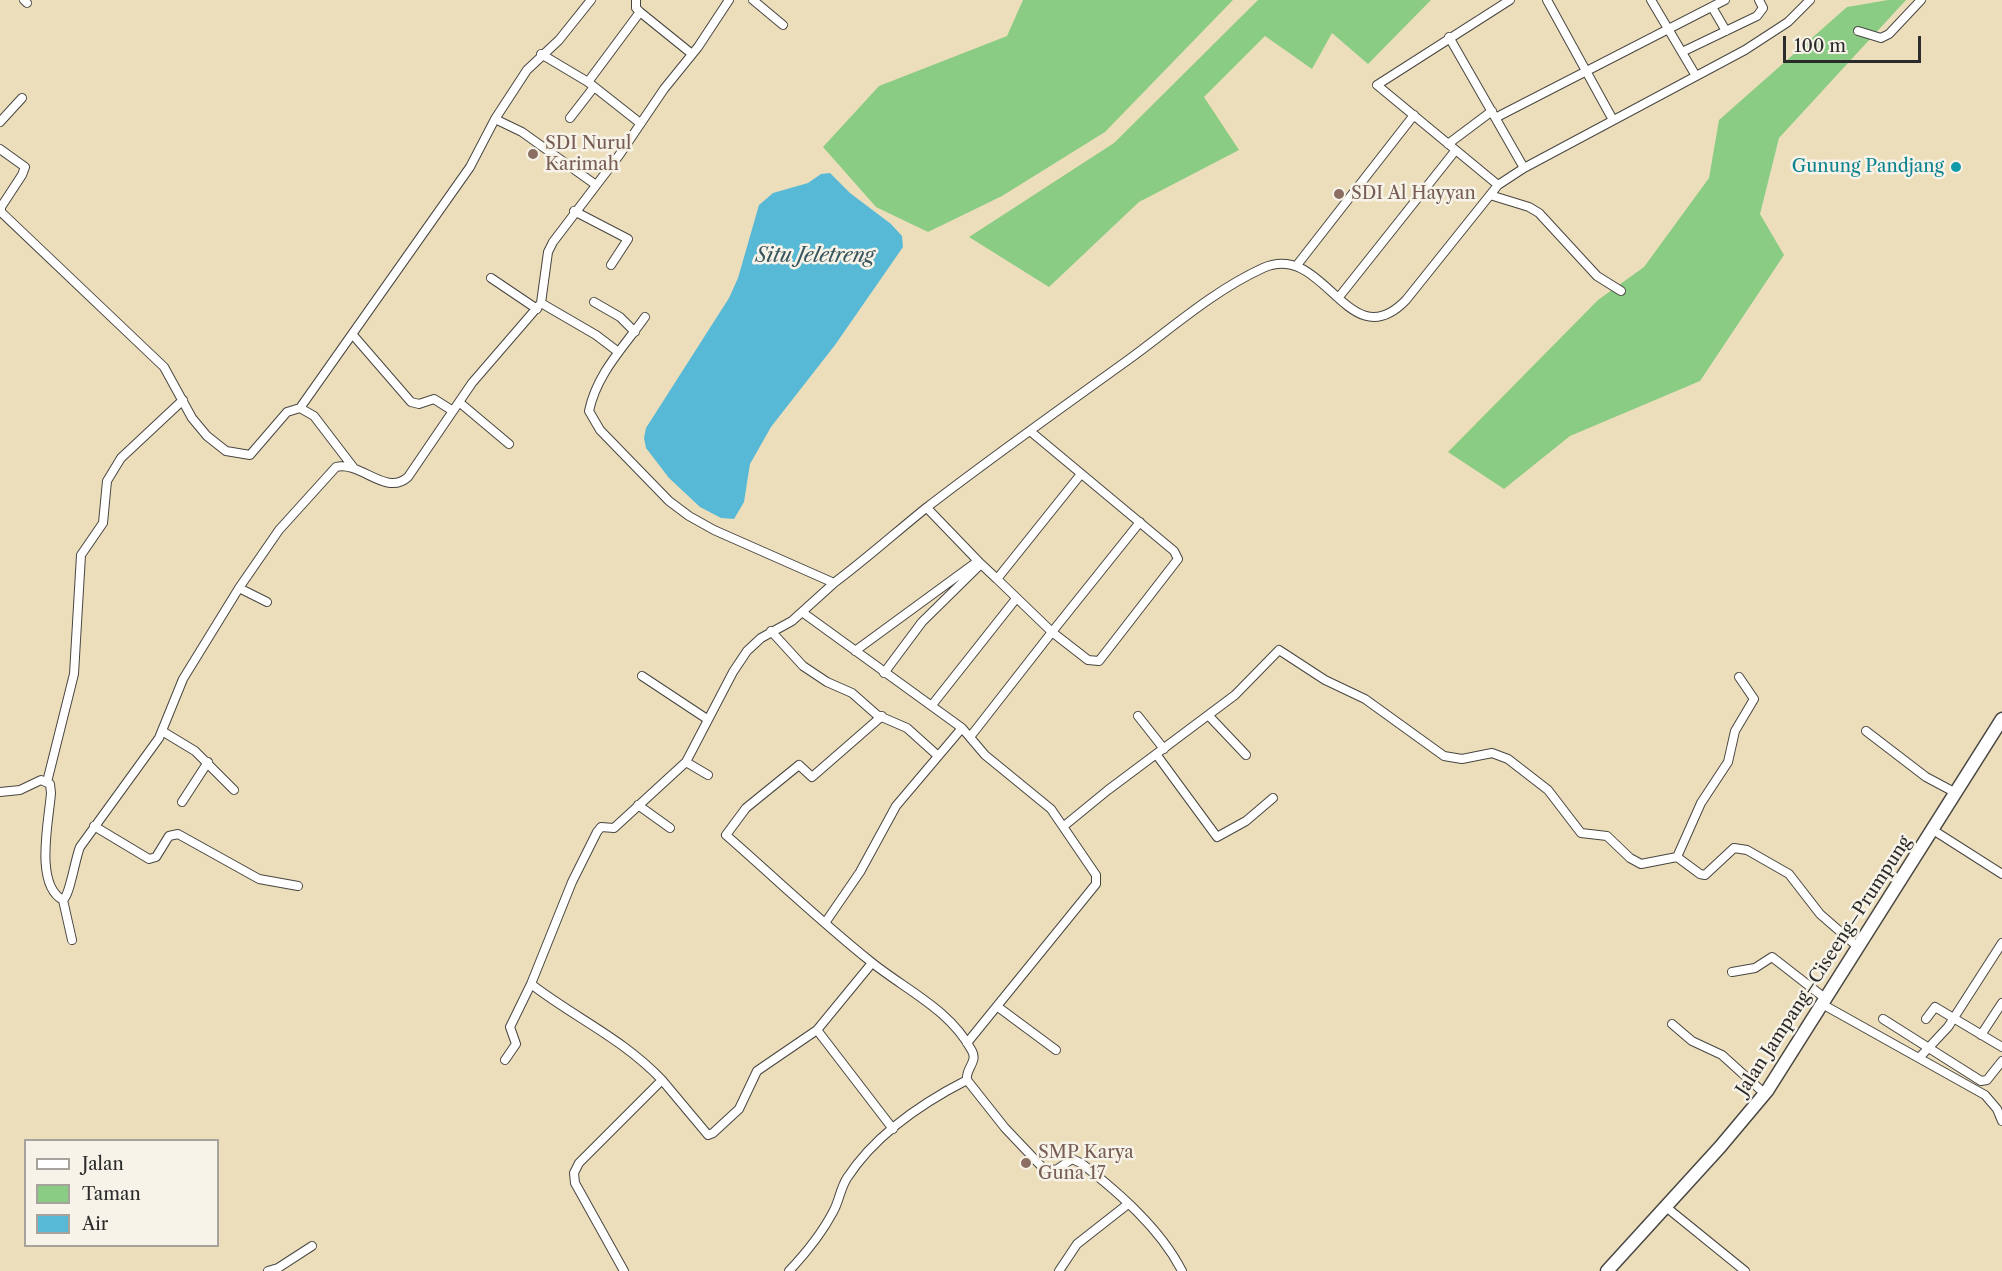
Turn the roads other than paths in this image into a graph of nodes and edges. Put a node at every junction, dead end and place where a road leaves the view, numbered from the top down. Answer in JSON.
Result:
{"nodes":[{"id":1,"x":591,"y":0,"type":"edge"},
{"id":2,"x":636,"y":0,"type":"edge"},
{"id":3,"x":729,"y":0,"type":"edge"},
{"id":4,"x":753,"y":0,"type":"edge"},
{"id":5,"x":1510,"y":0,"type":"edge"},
{"id":6,"x":1547,"y":0,"type":"edge"},
{"id":7,"x":1652,"y":0,"type":"edge"},
{"id":8,"x":1725,"y":0,"type":"edge"},
{"id":9,"x":1759,"y":0,"type":"edge"},
{"id":10,"x":1810,"y":0,"type":"edge"},
{"id":11,"x":1921,"y":0,"type":"edge"},
{"id":12,"x":764,"y":3,"type":"edge"},
{"id":13,"x":1712,"y":7,"type":"junction"},
{"id":14,"x":640,"y":12,"type":"junction"},
{"id":15,"x":783,"y":25,"type":"dead end"},
{"id":16,"x":1668,"y":29,"type":"junction"},
{"id":17,"x":1858,"y":31,"type":"dead end"},
{"id":18,"x":1726,"y":32,"type":"junction"},
{"id":19,"x":1449,"y":37,"type":"junction"},
{"id":20,"x":1682,"y":52,"type":"junction"},
{"id":21,"x":541,"y":54,"type":"junction"},
{"id":22,"x":692,"y":54,"type":"junction"},
{"id":23,"x":1586,"y":72,"type":"junction"},
{"id":24,"x":1696,"y":76,"type":"junction"},
{"id":25,"x":591,"y":84,"type":"junction"},
{"id":26,"x":22,"y":98,"type":"dead end"},
{"id":27,"x":1494,"y":114,"type":"junction"},
{"id":28,"x":1414,"y":115,"type":"junction"},
{"id":29,"x":570,"y":118,"type":"dead end"},
{"id":30,"x":495,"y":119,"type":"junction"},
{"id":31,"x":1613,"y":120,"type":"junction"},
{"id":32,"x":0,"y":122,"type":"edge"},
{"id":33,"x":640,"y":123,"type":"junction"},
{"id":34,"x":1448,"y":144,"type":"junction"},
{"id":35,"x":0,"y":149,"type":"edge"},
{"id":36,"x":1455,"y":151,"type":"junction"},
{"id":37,"x":1524,"y":168,"type":"junction"},
{"id":38,"x":596,"y":185,"type":"junction"},
{"id":39,"x":1498,"y":185,"type":"junction"},
{"id":40,"x":1490,"y":195,"type":"junction"},
{"id":41,"x":574,"y":211,"type":"junction"},
{"id":42,"x":611,"y":265,"type":"dead end"},
{"id":43,"x":1297,"y":265,"type":"junction"},
{"id":44,"x":491,"y":278,"type":"dead end"},
{"id":45,"x":1621,"y":291,"type":"dead end"},
{"id":46,"x":1339,"y":297,"type":"junction"},
{"id":47,"x":594,"y":302,"type":"dead end"},
{"id":48,"x":539,"y":306,"type":"junction"},
{"id":49,"x":645,"y":317,"type":"dead end"},
{"id":50,"x":635,"y":332,"type":"junction"},
{"id":51,"x":353,"y":335,"type":"junction"},
{"id":52,"x":617,"y":351,"type":"junction"},
{"id":53,"x":183,"y":400,"type":"junction"},
{"id":54,"x":459,"y":402,"type":"junction"},
{"id":55,"x":300,"y":408,"type":"junction"},
{"id":56,"x":453,"y":411,"type":"junction"},
{"id":57,"x":1030,"y":431,"type":"junction"},
{"id":58,"x":509,"y":444,"type":"dead end"},
{"id":59,"x":353,"y":467,"type":"junction"},
{"id":60,"x":1081,"y":474,"type":"junction"},
{"id":61,"x":927,"y":508,"type":"junction"},
{"id":62,"x":1140,"y":522,"type":"junction"},
{"id":63,"x":980,"y":562,"type":"junction"},
{"id":64,"x":997,"y":579,"type":"junction"},
{"id":65,"x":834,"y":583,"type":"junction"},
{"id":66,"x":239,"y":588,"type":"junction"},
{"id":67,"x":1015,"y":600,"type":"junction"},
{"id":68,"x":267,"y":602,"type":"dead end"},
{"id":69,"x":802,"y":612,"type":"junction"},
{"id":70,"x":771,"y":631,"type":"junction"},
{"id":71,"x":1052,"y":632,"type":"junction"},
{"id":72,"x":855,"y":651,"type":"junction"},
{"id":73,"x":884,"y":674,"type":"junction"},
{"id":74,"x":642,"y":676,"type":"dead end"},
{"id":75,"x":1739,"y":677,"type":"dead end"},
{"id":76,"x":932,"y":705,"type":"junction"},
{"id":77,"x":882,"y":716,"type":"junction"},
{"id":78,"x":1138,"y":716,"type":"dead end"},
{"id":79,"x":1209,"y":717,"type":"junction"},
{"id":80,"x":2002,"y":718,"type":"edge"},
{"id":81,"x":707,"y":719,"type":"junction"},
{"id":82,"x":962,"y":728,"type":"junction"},
{"id":83,"x":162,"y":731,"type":"junction"},
{"id":84,"x":1866,"y":731,"type":"dead end"},
{"id":85,"x":970,"y":738,"type":"junction"},
{"id":86,"x":1164,"y":748,"type":"junction"},
{"id":87,"x":1156,"y":754,"type":"junction"},
{"id":88,"x":937,"y":755,"type":"junction"},
{"id":89,"x":1246,"y":755,"type":"dead end"},
{"id":90,"x":208,"y":762,"type":"junction"},
{"id":91,"x":686,"y":762,"type":"junction"},
{"id":92,"x":708,"y":775,"type":"dead end"},
{"id":93,"x":47,"y":782,"type":"junction"},
{"id":94,"x":234,"y":790,"type":"dead end"},
{"id":95,"x":0,"y":792,"type":"edge"},
{"id":96,"x":1956,"y":793,"type":"junction"},
{"id":97,"x":1273,"y":798,"type":"dead end"},
{"id":98,"x":182,"y":802,"type":"dead end"},
{"id":99,"x":638,"y":805,"type":"junction"},
{"id":100,"x":94,"y":826,"type":"junction"},
{"id":101,"x":1064,"y":826,"type":"junction"},
{"id":102,"x":670,"y":828,"type":"dead end"},
{"id":103,"x":1934,"y":830,"type":"junction"},
{"id":104,"x":1677,"y":857,"type":"junction"},
{"id":105,"x":2002,"y":874,"type":"edge"},
{"id":106,"x":298,"y":886,"type":"dead end"},
{"id":107,"x":63,"y":900,"type":"junction"},
{"id":108,"x":825,"y":923,"type":"junction"},
{"id":109,"x":72,"y":940,"type":"dead end"},
{"id":110,"x":2002,"y":943,"type":"edge"},
{"id":111,"x":1859,"y":948,"type":"junction"},
{"id":112,"x":872,"y":963,"type":"junction"},
{"id":113,"x":1732,"y":972,"type":"dead end"},
{"id":114,"x":531,"y":984,"type":"junction"},
{"id":115,"x":1824,"y":1001,"type":"junction"},
{"id":116,"x":2002,"y":1003,"type":"edge"},
{"id":117,"x":998,"y":1007,"type":"junction"},
{"id":118,"x":1954,"y":1017,"type":"junction"},
{"id":119,"x":1883,"y":1019,"type":"dead end"},
{"id":120,"x":1926,"y":1019,"type":"dead end"},
{"id":121,"x":1672,"y":1024,"type":"dead end"},
{"id":122,"x":817,"y":1030,"type":"junction"},
{"id":123,"x":1981,"y":1035,"type":"junction"},
{"id":124,"x":967,"y":1043,"type":"junction"},
{"id":125,"x":2002,"y":1047,"type":"edge"},
{"id":126,"x":1930,"y":1049,"type":"junction"},
{"id":127,"x":1056,"y":1050,"type":"dead end"},
{"id":128,"x":1919,"y":1058,"type":"junction"},
{"id":129,"x":505,"y":1060,"type":"dead end"},
{"id":130,"x":2002,"y":1061,"type":"edge"},
{"id":131,"x":662,"y":1080,"type":"junction"},
{"id":132,"x":967,"y":1080,"type":"junction"},
{"id":133,"x":1764,"y":1094,"type":"junction"},
{"id":134,"x":2002,"y":1121,"type":"edge"},
{"id":135,"x":893,"y":1129,"type":"junction"},
{"id":136,"x":1128,"y":1204,"type":"junction"},
{"id":137,"x":1666,"y":1207,"type":"junction"},
{"id":138,"x":312,"y":1246,"type":"dead end"},
{"id":139,"x":268,"y":1271,"type":"edge"},
{"id":140,"x":624,"y":1271,"type":"edge"},
{"id":141,"x":789,"y":1271,"type":"edge"},
{"id":142,"x":1059,"y":1271,"type":"edge"},
{"id":143,"x":1182,"y":1271,"type":"edge"},
{"id":144,"x":1607,"y":1271,"type":"edge"},
{"id":145,"x":1745,"y":1271,"type":"edge"}],
"edges":[{"from":1,"to":21,"type":"street"},
{"from":2,"to":14,"type":"street"},
{"from":3,"to":22,"type":"street"},
{"from":4,"to":12,"type":"street"},
{"from":5,"to":19,"type":"street"},
{"from":6,"to":23,"type":"street"},
{"from":7,"to":16,"type":"street"},
{"from":8,"to":13,"type":"street"},
{"from":9,"to":18,"type":"street"},
{"from":10,"to":24,"type":"street"},
{"from":11,"to":17,"type":"street"},
{"from":12,"to":15,"type":"street"},
{"from":13,"to":16,"type":"street"},
{"from":13,"to":18,"type":"street"},
{"from":14,"to":22,"type":"street"},
{"from":14,"to":25,"type":"street"},
{"from":16,"to":20,"type":"street"},
{"from":16,"to":23,"type":"street"},
{"from":18,"to":20,"type":"street"},
{"from":19,"to":27,"type":"street"},
{"from":19,"to":28,"type":"street"},
{"from":20,"to":24,"type":"street"},
{"from":21,"to":25,"type":"street"},
{"from":21,"to":30,"type":"street"},
{"from":22,"to":33,"type":"street"},
{"from":23,"to":27,"type":"street"},
{"from":23,"to":31,"type":"street"},
{"from":24,"to":31,"type":"street"},
{"from":25,"to":29,"type":"street"},
{"from":25,"to":33,"type":"street"},
{"from":26,"to":32,"type":"street"},
{"from":27,"to":34,"type":"street"},
{"from":27,"to":37,"type":"street"},
{"from":28,"to":34,"type":"street"},
{"from":28,"to":43,"type":"street"},
{"from":30,"to":38,"type":"street"},
{"from":30,"to":51,"type":"street"},
{"from":31,"to":37,"type":"street"},
{"from":33,"to":38,"type":"street"},
{"from":34,"to":36,"type":"street"},
{"from":35,"to":53,"type":"street"},
{"from":36,"to":39,"type":"street"},
{"from":36,"to":46,"type":"street"},
{"from":37,"to":39,"type":"street"},
{"from":38,"to":41,"type":"street"},
{"from":39,"to":40,"type":"street"},
{"from":40,"to":45,"type":"street"},
{"from":40,"to":46,"type":"street"},
{"from":41,"to":42,"type":"street"},
{"from":41,"to":48,"type":"street"},
{"from":43,"to":46,"type":"street"},
{"from":43,"to":57,"type":"street"},
{"from":44,"to":48,"type":"street"},
{"from":47,"to":50,"type":"street"},
{"from":48,"to":52,"type":"street"},
{"from":48,"to":54,"type":"street"},
{"from":49,"to":50,"type":"street"},
{"from":50,"to":52,"type":"street"},
{"from":51,"to":55,"type":"street"},
{"from":51,"to":56,"type":"street"},
{"from":52,"to":65,"type":"street"},
{"from":53,"to":55,"type":"street"},
{"from":53,"to":93,"type":"street"},
{"from":54,"to":56,"type":"street"},
{"from":54,"to":58,"type":"street"},
{"from":55,"to":59,"type":"street"},
{"from":56,"to":59,"type":"street"},
{"from":57,"to":60,"type":"street"},
{"from":57,"to":61,"type":"street"},
{"from":59,"to":66,"type":"street"},
{"from":60,"to":62,"type":"street"},
{"from":60,"to":64,"type":"street"},
{"from":61,"to":63,"type":"street"},
{"from":61,"to":65,"type":"street"},
{"from":62,"to":71,"type":"street"},
{"from":62,"to":71,"type":"street"},
{"from":63,"to":64,"type":"street"},
{"from":63,"to":72,"type":"street"},
{"from":63,"to":73,"type":"street"},
{"from":64,"to":67,"type":"street"},
{"from":65,"to":69,"type":"street"},
{"from":66,"to":68,"type":"street"},
{"from":66,"to":83,"type":"street"},
{"from":67,"to":71,"type":"street"},
{"from":67,"to":76,"type":"street"},
{"from":69,"to":70,"type":"street"},
{"from":69,"to":72,"type":"street"},
{"from":70,"to":77,"type":"street"},
{"from":70,"to":81,"type":"street"},
{"from":71,"to":85,"type":"street"},
{"from":72,"to":73,"type":"street"},
{"from":73,"to":76,"type":"street"},
{"from":74,"to":81,"type":"street"},
{"from":75,"to":104,"type":"street"},
{"from":76,"to":82,"type":"street"},
{"from":77,"to":88,"type":"street"},
{"from":77,"to":108,"type":"street"},
{"from":78,"to":86,"type":"street"},
{"from":79,"to":86,"type":"street"},
{"from":79,"to":89,"type":"street"},
{"from":79,"to":104,"type":"street"},
{"from":80,"to":96,"type":"main road","name":"Jalan Jampang–Ciseeng–Prumpung"},
{"from":81,"to":91,"type":"street"},
{"from":82,"to":85,"type":"street"},
{"from":82,"to":88,"type":"street"},
{"from":83,"to":90,"type":"street"},
{"from":83,"to":100,"type":"street"},
{"from":84,"to":96,"type":"street"},
{"from":85,"to":101,"type":"street"},
{"from":86,"to":87,"type":"street"},
{"from":87,"to":97,"type":"street"},
{"from":87,"to":101,"type":"street"},
{"from":88,"to":108,"type":"street"},
{"from":90,"to":94,"type":"street"},
{"from":90,"to":98,"type":"street"},
{"from":91,"to":92,"type":"street"},
{"from":91,"to":99,"type":"street"},
{"from":93,"to":95,"type":"street"},
{"from":93,"to":107,"type":"street"},
{"from":96,"to":103,"type":"main road","name":"Jalan Jampang–Ciseeng–Prumpung"},
{"from":99,"to":102,"type":"street"},
{"from":99,"to":114,"type":"street"},
{"from":100,"to":106,"type":"street"},
{"from":100,"to":107,"type":"street"},
{"from":101,"to":117,"type":"street"},
{"from":103,"to":105,"type":"street"},
{"from":103,"to":111,"type":"main road","name":"Jalan Jampang–Ciseeng–Prumpung"},
{"from":104,"to":111,"type":"street"},
{"from":107,"to":109,"type":"street"},
{"from":108,"to":112,"type":"street"},
{"from":110,"to":118,"type":"street"},
{"from":111,"to":115,"type":"main road","name":"Jalan Jampang–Ciseeng–Prumpung"},
{"from":112,"to":122,"type":"street"},
{"from":112,"to":124,"type":"street"},
{"from":113,"to":115,"type":"street"},
{"from":114,"to":129,"type":"street"},
{"from":114,"to":131,"type":"street"},
{"from":115,"to":128,"type":"street"},
{"from":115,"to":133,"type":"main road","name":"Jalan Jampang–Ciseeng–Prumpung"},
{"from":116,"to":123,"type":"street"},
{"from":117,"to":124,"type":"street"},
{"from":117,"to":127,"type":"street"},
{"from":118,"to":120,"type":"street"},
{"from":118,"to":123,"type":"street"},
{"from":118,"to":126,"type":"street"},
{"from":119,"to":126,"type":"street"},
{"from":121,"to":133,"type":"street"},
{"from":122,"to":131,"type":"street"},
{"from":122,"to":135,"type":"street"},
{"from":123,"to":125,"type":"street"},
{"from":124,"to":132,"type":"street"},
{"from":126,"to":128,"type":"street"},
{"from":126,"to":130,"type":"street"},
{"from":128,"to":134,"type":"street"},
{"from":131,"to":140,"type":"street"},
{"from":132,"to":135,"type":"street"},
{"from":132,"to":136,"type":"street"},
{"from":133,"to":137,"type":"main road","name":"Jalan Jampang–Ciseeng–Prumpung"},
{"from":135,"to":141,"type":"street"},
{"from":136,"to":142,"type":"street"},
{"from":136,"to":143,"type":"street"},
{"from":137,"to":144,"type":"main road","name":"Jalan Jampang–Ciseeng–Prumpung"},
{"from":137,"to":145,"type":"street"},
{"from":138,"to":139,"type":"street"}]}
